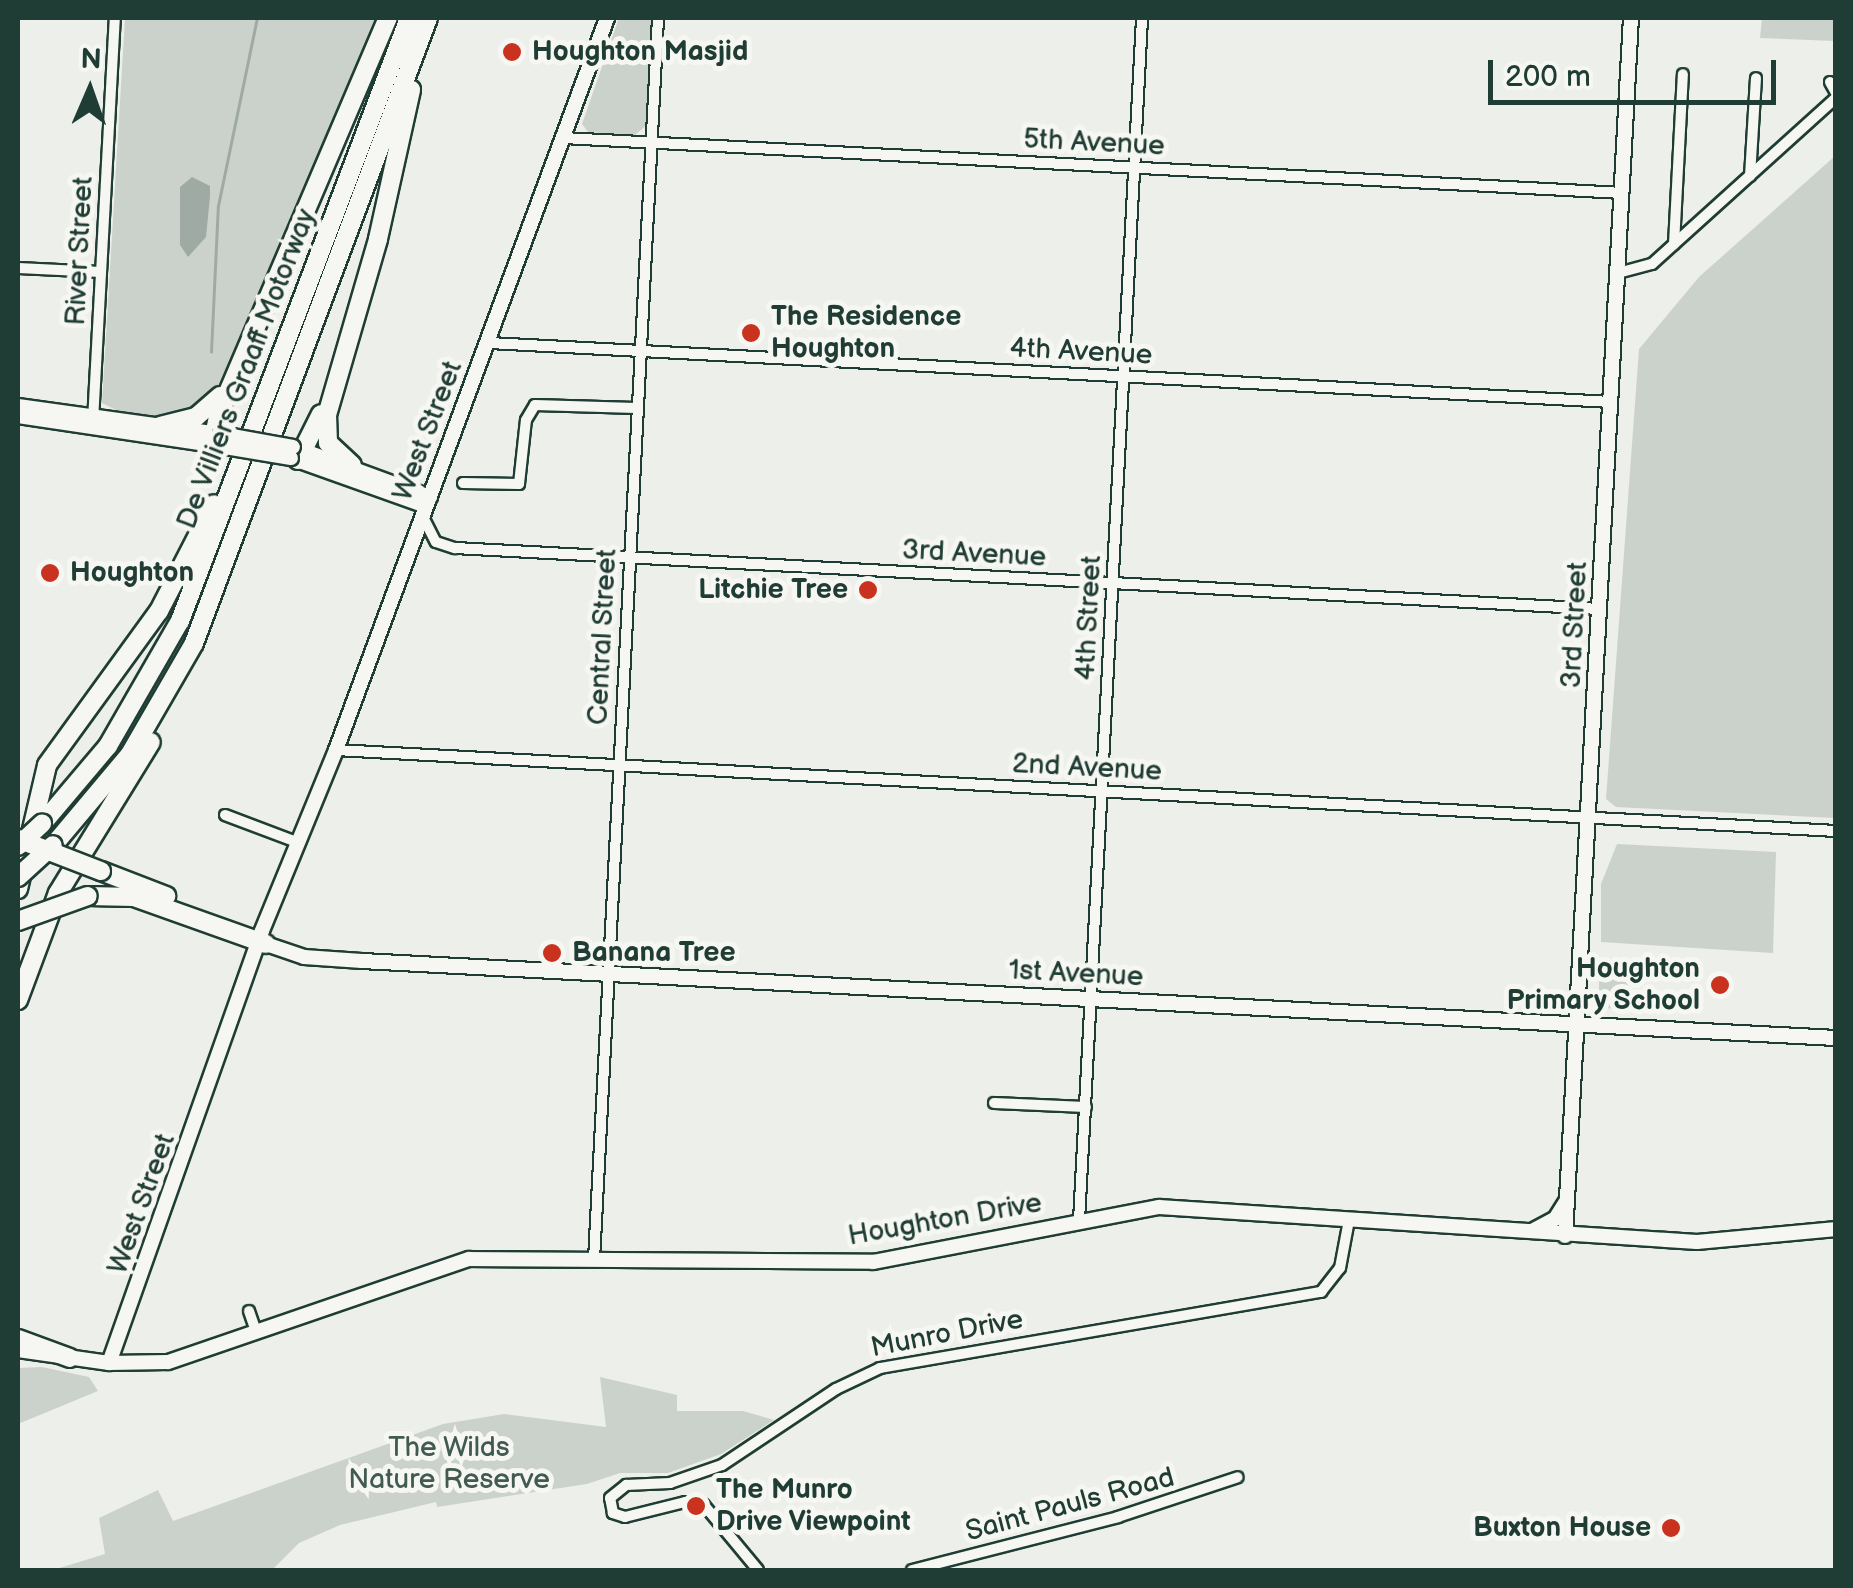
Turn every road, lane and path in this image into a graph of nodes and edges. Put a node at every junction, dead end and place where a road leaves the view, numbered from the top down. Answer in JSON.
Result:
{"nodes":[{"id":1,"x":115,"y":18,"type":"edge"},
{"id":2,"x":388,"y":18,"type":"edge"},
{"id":3,"x":408,"y":18,"type":"edge"},
{"id":4,"x":428,"y":18,"type":"edge"},
{"id":5,"x":607,"y":18,"type":"edge"},
{"id":6,"x":658,"y":18,"type":"edge"},
{"id":7,"x":1142,"y":18,"type":"edge"},
{"id":8,"x":1631,"y":18,"type":"edge"},
{"id":9,"x":412,"y":60,"type":"junction"},
{"id":10,"x":1683,"y":74,"type":"dead end"},
{"id":11,"x":1756,"y":78,"type":"dead end"},
{"id":12,"x":1834,"y":91,"type":"edge"},
{"id":13,"x":563,"y":138,"type":"junction"},
{"id":14,"x":652,"y":143,"type":"junction"},
{"id":15,"x":1134,"y":168,"type":"junction"},
{"id":16,"x":1750,"y":177,"type":"junction"},
{"id":17,"x":1622,"y":193,"type":"junction"},
{"id":18,"x":378,"y":232,"type":"junction"},
{"id":19,"x":1674,"y":244,"type":"junction"},
{"id":20,"x":18,"y":268,"type":"edge"},
{"id":21,"x":101,"y":272,"type":"junction"},
{"id":22,"x":1618,"y":273,"type":"junction"},
{"id":23,"x":488,"y":343,"type":"junction"},
{"id":24,"x":641,"y":352,"type":"junction"},
{"id":25,"x":1124,"y":377,"type":"junction"},
{"id":26,"x":234,"y":380,"type":"junction"},
{"id":27,"x":1612,"y":402,"type":"junction"},
{"id":28,"x":18,"y":406,"type":"edge"},
{"id":29,"x":636,"y":408,"type":"junction"},
{"id":30,"x":18,"y":416,"type":"edge"},
{"id":31,"x":93,"y":422,"type":"junction"},
{"id":32,"x":160,"y":426,"type":"junction"},
{"id":33,"x":216,"y":439,"type":"junction"},
{"id":34,"x":297,"y":454,"type":"junction"},
{"id":35,"x":352,"y":465,"type":"junction"},
{"id":36,"x":238,"y":472,"type":"junction"},
{"id":37,"x":463,"y":483,"type":"dead end"},
{"id":38,"x":426,"y":506,"type":"junction"},
{"id":39,"x":630,"y":559,"type":"junction"},
{"id":40,"x":1114,"y":584,"type":"junction"},
{"id":41,"x":1600,"y":609,"type":"junction"},
{"id":42,"x":164,"y":699,"type":"junction"},
{"id":43,"x":336,"y":750,"type":"junction"},
{"id":44,"x":619,"y":767,"type":"junction"},
{"id":45,"x":1102,"y":790,"type":"junction"},
{"id":46,"x":225,"y":815,"type":"dead end"},
{"id":47,"x":1589,"y":817,"type":"junction"},
{"id":48,"x":1836,"y":832,"type":"edge"},
{"id":49,"x":18,"y":839,"type":"edge"},
{"id":50,"x":299,"y":843,"type":"junction"},
{"id":51,"x":18,"y":847,"type":"edge"},
{"id":52,"x":18,"y":877,"type":"edge"},
{"id":53,"x":18,"y":889,"type":"edge"},
{"id":54,"x":18,"y":922,"type":"edge"},
{"id":55,"x":264,"y":938,"type":"junction"},
{"id":56,"x":608,"y":974,"type":"junction"},
{"id":57,"x":18,"y":1000,"type":"edge"},
{"id":58,"x":1092,"y":1000,"type":"junction"},
{"id":59,"x":1578,"y":1025,"type":"junction"},
{"id":60,"x":1836,"y":1038,"type":"edge"},
{"id":61,"x":994,"y":1103,"type":"dead end"},
{"id":62,"x":1086,"y":1106,"type":"junction"},
{"id":63,"x":1569,"y":1194,"type":"junction"},
{"id":64,"x":1349,"y":1220,"type":"junction"},
{"id":65,"x":1079,"y":1221,"type":"junction"},
{"id":66,"x":1836,"y":1229,"type":"edge"},
{"id":67,"x":1528,"y":1232,"type":"junction"},
{"id":68,"x":1565,"y":1236,"type":"junction"},
{"id":69,"x":594,"y":1260,"type":"junction"},
{"id":70,"x":249,"y":1311,"type":"dead end"},
{"id":71,"x":256,"y":1331,"type":"junction"},
{"id":72,"x":18,"y":1339,"type":"edge"},
{"id":73,"x":18,"y":1350,"type":"edge"},
{"id":74,"x":47,"y":1355,"type":"junction"},
{"id":75,"x":70,"y":1358,"type":"junction"},
{"id":76,"x":18,"y":1360,"type":"edge"},
{"id":77,"x":109,"y":1362,"type":"junction"},
{"id":78,"x":1238,"y":1477,"type":"dead end"},
{"id":79,"x":758,"y":1570,"type":"edge"},
{"id":80,"x":912,"y":1570,"type":"edge"}],
"edges":[{"from":1,"to":21,"type":"street","name":"River Street"},
{"from":2,"to":26,"type":"highway"},
{"from":3,"to":36,"type":"highway","name":"De Villiers Graaff Motorway"},
{"from":4,"to":9,"type":"highway"},
{"from":5,"to":13,"type":"main road","name":"West Street"},
{"from":6,"to":14,"type":"street","name":"Central Street"},
{"from":7,"to":15,"type":"street","name":"4th Street"},
{"from":8,"to":17,"type":"main road","name":"3rd Street"},
{"from":9,"to":18,"type":"highway"},
{"from":9,"to":42,"type":"highway"},
{"from":10,"to":19,"type":"street"},
{"from":11,"to":16,"type":"street"},
{"from":12,"to":16,"type":"street"},
{"from":13,"to":14,"type":"street","name":"5th Avenue"},
{"from":13,"to":23,"type":"main road","name":"West Street"},
{"from":14,"to":15,"type":"street","name":"5th Avenue"},
{"from":14,"to":24,"type":"street","name":"Central Street"},
{"from":15,"to":17,"type":"street","name":"5th Avenue"},
{"from":15,"to":25,"type":"street","name":"4th Street"},
{"from":16,"to":19,"type":"street"},
{"from":17,"to":22,"type":"main road","name":"3rd Street"},
{"from":18,"to":34,"type":"highway"},
{"from":18,"to":35,"type":"highway"},
{"from":19,"to":22,"type":"street"},
{"from":20,"to":21,"type":"street"},
{"from":21,"to":31,"type":"street","name":"River Street"},
{"from":22,"to":27,"type":"main road","name":"3rd Street"},
{"from":23,"to":24,"type":"street","name":"4th Avenue"},
{"from":23,"to":38,"type":"main road","name":"West Street"},
{"from":24,"to":25,"type":"street","name":"4th Avenue"},
{"from":24,"to":29,"type":"street","name":"Central Street"},
{"from":25,"to":27,"type":"street","name":"4th Avenue"},
{"from":25,"to":40,"type":"street","name":"4th Street"},
{"from":26,"to":32,"type":"highway"},
{"from":26,"to":33,"type":"highway"},
{"from":27,"to":41,"type":"main road","name":"3rd Street"},
{"from":28,"to":31,"type":"main road"},
{"from":29,"to":37,"type":"street"},
{"from":29,"to":39,"type":"street","name":"Central Street"},
{"from":30,"to":31,"type":"main road"},
{"from":31,"to":32,"type":"main road"},
{"from":31,"to":33,"type":"main road"},
{"from":32,"to":33,"type":"main road"},
{"from":33,"to":34,"type":"main road","bridge":true},
{"from":34,"to":35,"type":"main road"},
{"from":34,"to":38,"type":"main road"},
{"from":35,"to":38,"type":"main road"},
{"from":36,"to":51,"type":"highway","name":"De Villiers Graaff Motorway","bridge":true},
{"from":36,"to":53,"type":"highway"},
{"from":38,"to":39,"type":"street","name":"3rd Avenue"},
{"from":38,"to":43,"type":"main road","name":"West Street"},
{"from":39,"to":40,"type":"street","name":"3rd Avenue"},
{"from":39,"to":44,"type":"street","name":"Central Street"},
{"from":40,"to":41,"type":"street","name":"3rd Avenue"},
{"from":40,"to":45,"type":"street","name":"4th Street"},
{"from":41,"to":47,"type":"main road","name":"3rd Street"},
{"from":42,"to":52,"type":"highway","bridge":true},
{"from":42,"to":57,"type":"highway"},
{"from":43,"to":44,"type":"street","name":"2nd Avenue"},
{"from":43,"to":50,"type":"main road","name":"West Street"},
{"from":44,"to":45,"type":"street","name":"2nd Avenue"},
{"from":44,"to":56,"type":"street","name":"Central Street"},
{"from":45,"to":47,"type":"street","name":"2nd Avenue"},
{"from":45,"to":58,"type":"street","name":"4th Street"},
{"from":46,"to":50,"type":"street"},
{"from":47,"to":48,"type":"street","name":"2nd Avenue"},
{"from":47,"to":59,"type":"main road","name":"3rd Street"},
{"from":49,"to":55,"type":"highway","bridge":true},
{"from":50,"to":55,"type":"main road","name":"West Street"},
{"from":54,"to":55,"type":"highway","bridge":true},
{"from":55,"to":56,"type":"main road","name":"1st Avenue"},
{"from":55,"to":77,"type":"main road","name":"West Street"},
{"from":56,"to":58,"type":"main road","name":"1st Avenue"},
{"from":56,"to":69,"type":"street","name":"Central Street"},
{"from":58,"to":59,"type":"main road","name":"1st Avenue"},
{"from":58,"to":62,"type":"street","name":"4th Street"},
{"from":59,"to":60,"type":"main road","name":"1st Avenue"},
{"from":59,"to":63,"type":"main road","name":"3rd Street"},
{"from":61,"to":62,"type":"street"},
{"from":62,"to":65,"type":"street","name":"4th Street"},
{"from":63,"to":67,"type":"main road"},
{"from":63,"to":68,"type":"main road","name":"3rd Street"},
{"from":64,"to":65,"type":"main road","name":"Houghton Drive"},
{"from":64,"to":67,"type":"main road","name":"Houghton Drive"},
{"from":64,"to":79,"type":"street","name":"Munro Drive"},
{"from":65,"to":69,"type":"main road","name":"Houghton Drive"},
{"from":66,"to":68,"type":"main road","name":"Houghton Drive"},
{"from":67,"to":68,"type":"main road","name":"Houghton Drive"},
{"from":69,"to":71,"type":"main road","name":"Houghton Drive"},
{"from":70,"to":71,"type":"street"},
{"from":71,"to":77,"type":"main road","name":"Houghton Drive"},
{"from":72,"to":75,"type":"highway"},
{"from":73,"to":74,"type":"main road","name":"Houghton Drive"},
{"from":74,"to":75,"type":"main road","name":"Houghton Drive"},
{"from":74,"to":76,"type":"main road"},
{"from":75,"to":77,"type":"main road","name":"Houghton Drive"},
{"from":78,"to":80,"type":"street","name":"Saint Pauls Road"}]}
